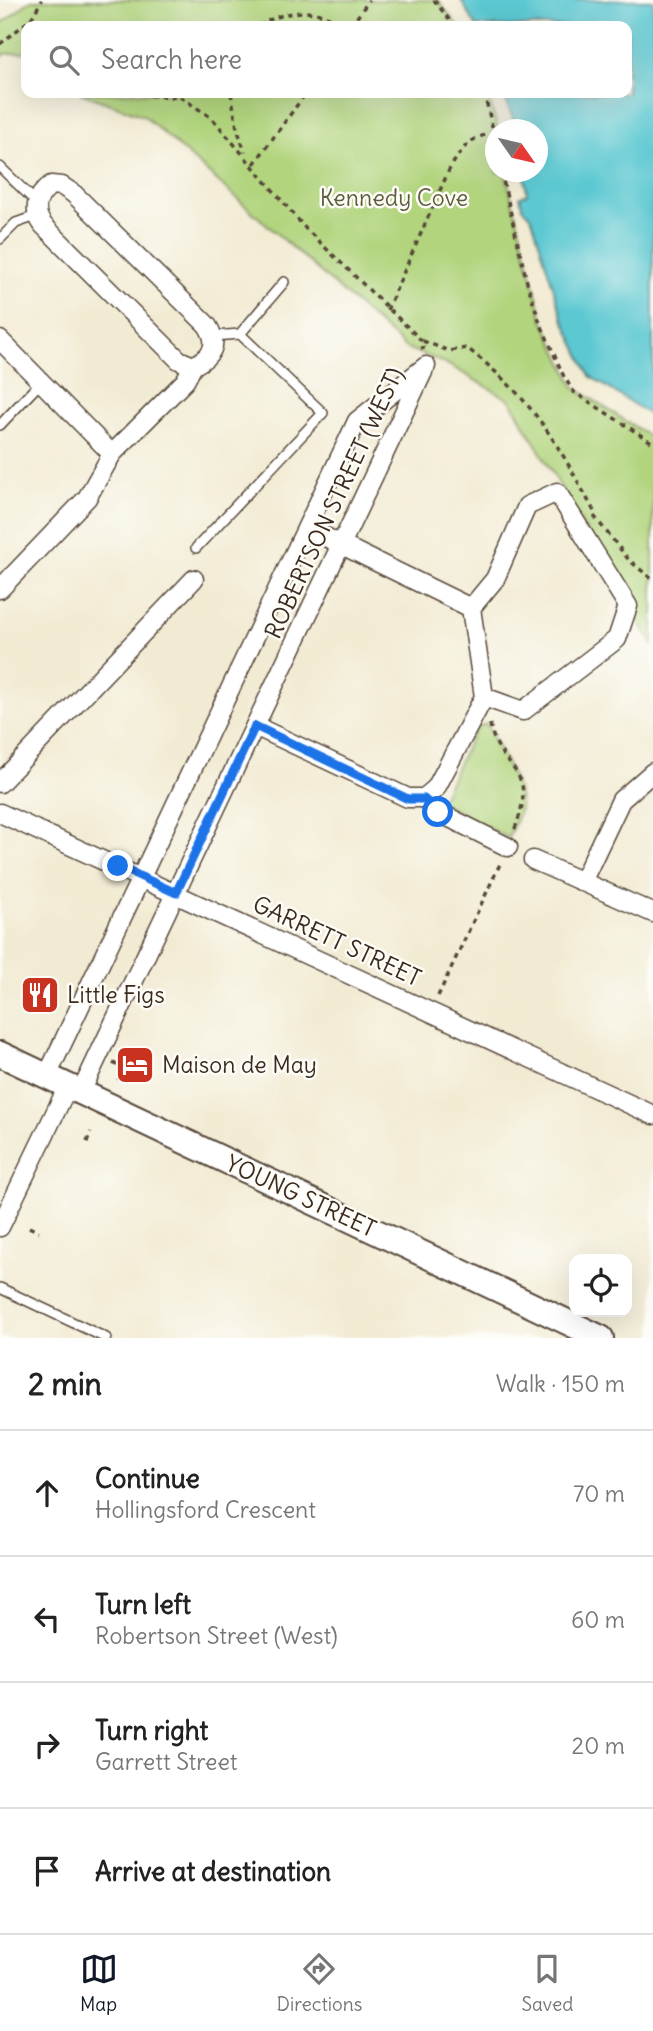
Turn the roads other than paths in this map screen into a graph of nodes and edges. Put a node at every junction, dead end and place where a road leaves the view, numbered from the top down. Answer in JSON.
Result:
{"nodes":[{"id":1,"x":0,"y":167,"type":"edge"},
{"id":2,"x":36,"y":209,"type":"junction"},
{"id":3,"x":0,"y":239,"type":"edge"},
{"id":4,"x":284,"y":282,"type":"dead end"},
{"id":5,"x":240,"y":334,"type":"junction"},
{"id":6,"x":214,"y":336,"type":"junction"},
{"id":7,"x":0,"y":340,"type":"edge"},
{"id":8,"x":192,"y":366,"type":"junction"},
{"id":9,"x":41,"y":382,"type":"junction"},
{"id":10,"x":0,"y":425,"type":"edge"},
{"id":11,"x":112,"y":454,"type":"junction"},
{"id":12,"x":307,"y":528,"type":"junction"},
{"id":13,"x":342,"y":543,"type":"junction"},
{"id":14,"x":195,"y":548,"type":"dead end"},
{"id":15,"x":194,"y":579,"type":"dead end"},
{"id":16,"x":0,"y":589,"type":"edge"},
{"id":17,"x":471,"y":608,"type":"junction"},
{"id":18,"x":484,"y":697,"type":"junction"},
{"id":19,"x":255,"y":726,"type":"junction"},
{"id":20,"x":653,"y":772,"type":"edge"},
{"id":21,"x":0,"y":783,"type":"edge"},
{"id":22,"x":424,"y":799,"type":"junction"},
{"id":23,"x":0,"y":813,"type":"edge"},
{"id":24,"x":508,"y":847,"type":"dead end"},
{"id":25,"x":533,"y":860,"type":"dead end"},
{"id":26,"x":141,"y":877,"type":"junction"},
{"id":27,"x":583,"y":880,"type":"junction"},
{"id":28,"x":176,"y":893,"type":"junction"},
{"id":29,"x":653,"y":913,"type":"edge"},
{"id":30,"x":0,"y":1054,"type":"edge"},
{"id":31,"x":66,"y":1085,"type":"junction"},
{"id":32,"x":653,"y":1115,"type":"edge"},
{"id":33,"x":0,"y":1227,"type":"edge"},
{"id":34,"x":0,"y":1288,"type":"edge"},
{"id":35,"x":106,"y":1338,"type":"edge"},
{"id":36,"x":601,"y":1338,"type":"edge"}],
"edges":[{"from":1,"to":2,"type":"lane"},
{"from":2,"to":3,"type":"lane"},
{"from":2,"to":6,"type":"street"},
{"from":2,"to":8,"type":"street"},
{"from":4,"to":5,"type":"lane"},
{"from":5,"to":6,"type":"lane"},
{"from":5,"to":14,"type":"lane"},
{"from":6,"to":8,"type":"street"},
{"from":7,"to":9,"type":"street"},
{"from":8,"to":11,"type":"street"},
{"from":9,"to":10,"type":"lane"},
{"from":9,"to":11,"type":"street"},
{"from":11,"to":16,"type":"street"},
{"from":12,"to":13,"type":"street"},
{"from":12,"to":13,"type":"street","name":"ROBERTSON STREET (WEST)"},
{"from":12,"to":26,"type":"street","name":"ROBERTSON STREET (WEST)"},
{"from":13,"to":17,"type":"street"},
{"from":13,"to":19,"type":"street","name":"ROBERTSON STREET (WEST)"},
{"from":15,"to":21,"type":"street"},
{"from":17,"to":18,"type":"street"},
{"from":17,"to":18,"type":"street"},
{"from":18,"to":22,"type":"street"},
{"from":19,"to":22,"type":"street"},
{"from":19,"to":28,"type":"street","name":"ROBERTSON STREET (WEST)"},
{"from":20,"to":27,"type":"street"},
{"from":22,"to":24,"type":"street"},
{"from":23,"to":26,"type":"street","name":"GARRETT STREET"},
{"from":25,"to":27,"type":"street"},
{"from":26,"to":28,"type":"street","name":"GARRETT STREET"},
{"from":26,"to":31,"type":"street","name":"ROBERTSON STREET (WEST)"},
{"from":27,"to":29,"type":"street"},
{"from":28,"to":31,"type":"street","name":"ROBERTSON STREET (WEST)"},
{"from":28,"to":32,"type":"street","name":"GARRETT STREET"},
{"from":30,"to":31,"type":"main road","name":"YOUNG STREET"},
{"from":31,"to":33,"type":"street","name":"ROBERTSON STREET (WEST)"},
{"from":31,"to":36,"type":"main road","name":"YOUNG STREET"},
{"from":34,"to":35,"type":"lane"}]}
